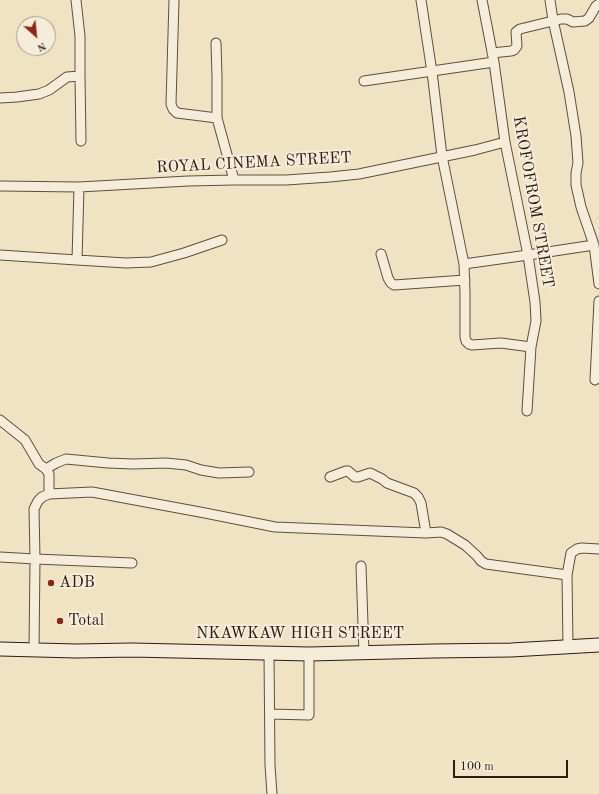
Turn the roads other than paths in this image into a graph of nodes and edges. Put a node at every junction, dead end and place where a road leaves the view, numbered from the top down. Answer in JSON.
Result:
{"nodes":[{"id":1,"x":76,"y":0,"type":"edge"},
{"id":2,"x":174,"y":0,"type":"edge"},
{"id":3,"x":421,"y":0,"type":"edge"},
{"id":4,"x":482,"y":0,"type":"edge"},
{"id":5,"x":550,"y":0,"type":"edge"},
{"id":6,"x":599,"y":4,"type":"edge"},
{"id":7,"x":553,"y":20,"type":"junction"},
{"id":8,"x":216,"y":43,"type":"dead end"},
{"id":9,"x":493,"y":58,"type":"junction"},
{"id":10,"x":432,"y":72,"type":"junction"},
{"id":11,"x":80,"y":76,"type":"junction"},
{"id":12,"x":364,"y":81,"type":"dead end"},
{"id":13,"x":0,"y":98,"type":"edge"},
{"id":14,"x":217,"y":118,"type":"junction"},
{"id":15,"x":81,"y":141,"type":"dead end"},
{"id":16,"x":505,"y":142,"type":"junction"},
{"id":17,"x":442,"y":156,"type":"junction"},
{"id":18,"x":234,"y":180,"type":"junction"},
{"id":19,"x":0,"y":186,"type":"edge"},
{"id":20,"x":79,"y":187,"type":"junction"},
{"id":21,"x":222,"y":240,"type":"dead end"},
{"id":22,"x":594,"y":245,"type":"junction"},
{"id":23,"x":381,"y":254,"type":"dead end"},
{"id":24,"x":0,"y":255,"type":"edge"},
{"id":25,"x":528,"y":256,"type":"junction"},
{"id":26,"x":77,"y":260,"type":"junction"},
{"id":27,"x":464,"y":264,"type":"junction"},
{"id":28,"x":465,"y":280,"type":"junction"},
{"id":29,"x":599,"y":284,"type":"edge"},
{"id":30,"x":599,"y":301,"type":"edge"},
{"id":31,"x":530,"y":347,"type":"junction"},
{"id":32,"x":595,"y":380,"type":"dead end"},
{"id":33,"x":528,"y":411,"type":"dead end"},
{"id":34,"x":0,"y":420,"type":"edge"},
{"id":35,"x":46,"y":469,"type":"junction"},
{"id":36,"x":248,"y":472,"type":"dead end"},
{"id":37,"x":330,"y":477,"type":"dead end"},
{"id":38,"x":49,"y":494,"type":"junction"},
{"id":39,"x":426,"y":533,"type":"junction"},
{"id":40,"x":599,"y":549,"type":"edge"},
{"id":41,"x":0,"y":557,"type":"edge"},
{"id":42,"x":35,"y":560,"type":"junction"},
{"id":43,"x":132,"y":563,"type":"dead end"},
{"id":44,"x":361,"y":566,"type":"dead end"},
{"id":45,"x":567,"y":575,"type":"junction"},
{"id":46,"x":599,"y":645,"type":"edge"},
{"id":47,"x":568,"y":647,"type":"junction"},
{"id":48,"x":0,"y":649,"type":"edge"},
{"id":49,"x":34,"y":650,"type":"junction"},
{"id":50,"x":269,"y":653,"type":"junction"},
{"id":51,"x":364,"y":653,"type":"junction"},
{"id":52,"x":309,"y":654,"type":"junction"},
{"id":53,"x":270,"y":714,"type":"junction"},
{"id":54,"x":272,"y":794,"type":"edge"}],
"edges":[{"from":1,"to":11,"type":"street"},
{"from":2,"to":14,"type":"street"},
{"from":3,"to":10,"type":"street"},
{"from":4,"to":9,"type":"street","name":"KROFOFROM STREET"},
{"from":5,"to":7,"type":"street"},
{"from":6,"to":7,"type":"street"},
{"from":7,"to":9,"type":"street"},
{"from":7,"to":22,"type":"street"},
{"from":8,"to":14,"type":"street"},
{"from":9,"to":10,"type":"street"},
{"from":9,"to":16,"type":"street","name":"KROFOFROM STREET"},
{"from":10,"to":12,"type":"street"},
{"from":10,"to":17,"type":"street"},
{"from":11,"to":13,"type":"street"},
{"from":11,"to":15,"type":"street"},
{"from":14,"to":18,"type":"street"},
{"from":16,"to":17,"type":"street","name":"ROYAL CINEMA STREET"},
{"from":16,"to":25,"type":"street","name":"KROFOFROM STREET"},
{"from":17,"to":18,"type":"street","name":"ROYAL CINEMA STREET"},
{"from":17,"to":27,"type":"street"},
{"from":18,"to":20,"type":"street","name":"ROYAL CINEMA STREET"},
{"from":19,"to":20,"type":"street","name":"ROYAL CINEMA STREET"},
{"from":20,"to":26,"type":"street"},
{"from":21,"to":26,"type":"street"},
{"from":22,"to":25,"type":"street"},
{"from":22,"to":29,"type":"street"},
{"from":23,"to":28,"type":"street"},
{"from":24,"to":26,"type":"street"},
{"from":25,"to":27,"type":"street"},
{"from":25,"to":31,"type":"street","name":"KROFOFROM STREET"},
{"from":27,"to":28,"type":"street"},
{"from":28,"to":31,"type":"street"},
{"from":30,"to":32,"type":"street"},
{"from":31,"to":33,"type":"street","name":"KROFOFROM STREET"},
{"from":34,"to":35,"type":"street"},
{"from":35,"to":36,"type":"street"},
{"from":35,"to":38,"type":"street"},
{"from":37,"to":39,"type":"street"},
{"from":38,"to":39,"type":"street"},
{"from":38,"to":42,"type":"street"},
{"from":39,"to":45,"type":"street"},
{"from":40,"to":45,"type":"street"},
{"from":41,"to":42,"type":"street"},
{"from":42,"to":43,"type":"street"},
{"from":42,"to":49,"type":"street"},
{"from":44,"to":51,"type":"street"},
{"from":45,"to":47,"type":"street"},
{"from":46,"to":47,"type":"main road","name":"NKAWKAW HIGH STREET"},
{"from":47,"to":51,"type":"main road","name":"NKAWKAW HIGH STREET"},
{"from":48,"to":49,"type":"main road","name":"NKAWKAW HIGH STREET"},
{"from":49,"to":50,"type":"main road","name":"NKAWKAW HIGH STREET"},
{"from":50,"to":52,"type":"main road","name":"NKAWKAW HIGH STREET"},
{"from":50,"to":53,"type":"street"},
{"from":51,"to":52,"type":"main road","name":"NKAWKAW HIGH STREET"},
{"from":52,"to":53,"type":"street"},
{"from":53,"to":54,"type":"street"}]}
